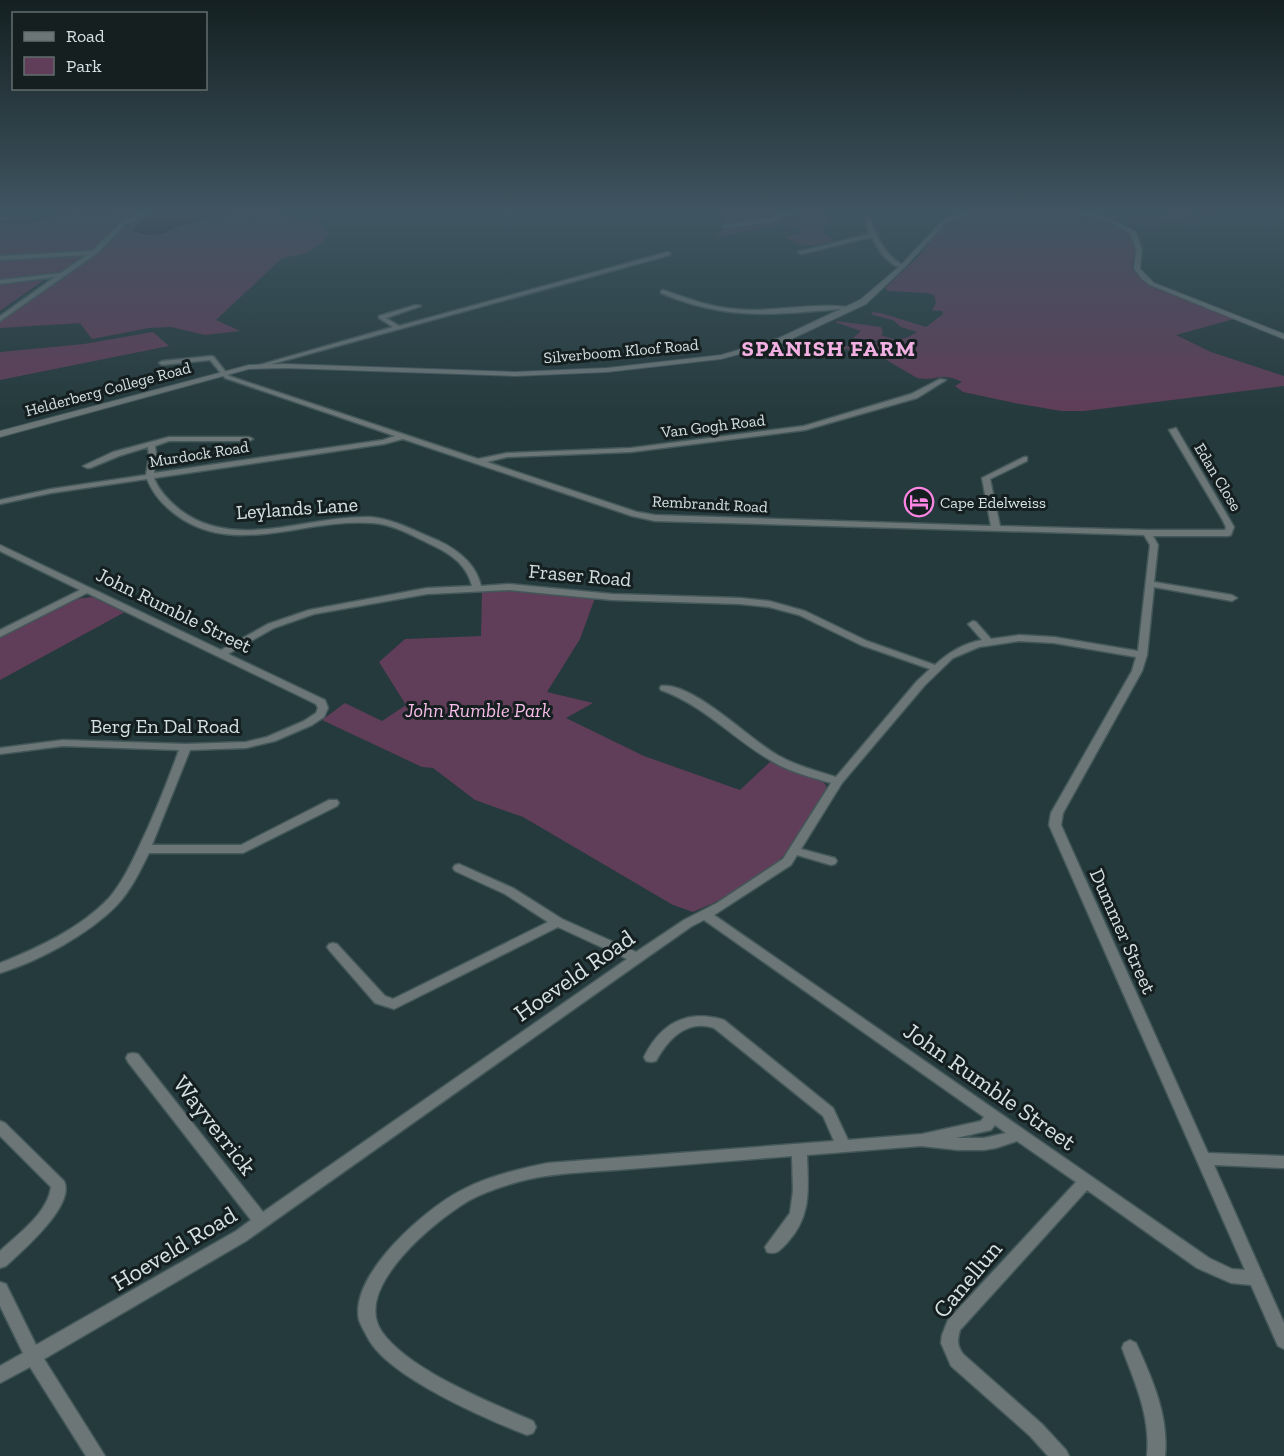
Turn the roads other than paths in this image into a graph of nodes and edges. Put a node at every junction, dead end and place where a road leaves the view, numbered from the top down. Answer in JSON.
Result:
{"nodes":[{"id":1,"x":28,"y":279,"type":"edge"},
{"id":2,"x":58,"y":279,"type":"edge"},
{"id":3,"x":577,"y":279,"type":"edge"},
{"id":4,"x":890,"y":279,"type":"edge"},
{"id":5,"x":1144,"y":279,"type":"edge"},
{"id":6,"x":0,"y":282,"type":"edge"},
{"id":7,"x":663,"y":292,"type":"dead end"},
{"id":8,"x":417,"y":306,"type":"dead end"},
{"id":9,"x":849,"y":309,"type":"junction"},
{"id":10,"x":0,"y":319,"type":"edge"},
{"id":11,"x":398,"y":328,"type":"junction"},
{"id":12,"x":1284,"y":337,"type":"edge"},
{"id":13,"x":162,"y":363,"type":"dead end"},
{"id":14,"x":259,"y":366,"type":"junction"},
{"id":15,"x":224,"y":372,"type":"junction"},
{"id":16,"x":942,"y":380,"type":"dead end"},
{"id":17,"x":1173,"y":430,"type":"dead end"},
{"id":18,"x":0,"y":434,"type":"edge"},
{"id":19,"x":403,"y":436,"type":"junction"},
{"id":20,"x":249,"y":439,"type":"dead end"},
{"id":21,"x":151,"y":446,"type":"junction"},
{"id":22,"x":136,"y":449,"type":"junction"},
{"id":23,"x":151,"y":456,"type":"junction"},
{"id":24,"x":1024,"y":459,"type":"dead end"},
{"id":25,"x":479,"y":461,"type":"junction"},
{"id":26,"x":87,"y":466,"type":"dead end"},
{"id":27,"x":150,"y":478,"type":"junction"},
{"id":28,"x":0,"y":502,"type":"edge"},
{"id":29,"x":996,"y":529,"type":"junction"},
{"id":30,"x":1147,"y":534,"type":"junction"},
{"id":31,"x":1220,"y":535,"type":"joint"},
{"id":32,"x":0,"y":548,"type":"edge"},
{"id":33,"x":1149,"y":584,"type":"junction"},
{"id":34,"x":477,"y":588,"type":"junction"},
{"id":35,"x":86,"y":590,"type":"junction"},
{"id":36,"x":1232,"y":598,"type":"dead end"},
{"id":37,"x":973,"y":624,"type":"dead end"},
{"id":38,"x":0,"y":634,"type":"edge"},
{"id":39,"x":988,"y":641,"type":"junction"},
{"id":40,"x":221,"y":654,"type":"junction"},
{"id":41,"x":1142,"y":655,"type":"junction"},
{"id":42,"x":935,"y":668,"type":"junction"},
{"id":43,"x":665,"y":688,"type":"dead end"},
{"id":44,"x":322,"y":712,"type":"joint"},
{"id":45,"x":186,"y":747,"type":"junction"},
{"id":46,"x":0,"y":751,"type":"edge"},
{"id":47,"x":838,"y":781,"type":"junction"},
{"id":48,"x":333,"y":803,"type":"dead end"},
{"id":49,"x":144,"y":849,"type":"junction"},
{"id":50,"x":795,"y":851,"type":"junction"},
{"id":51,"x":831,"y":861,"type":"dead end"},
{"id":52,"x":459,"y":868,"type":"dead end"},
{"id":53,"x":704,"y":914,"type":"junction"},
{"id":54,"x":558,"y":922,"type":"junction"},
{"id":55,"x":333,"y":947,"type":"dead end"},
{"id":56,"x":637,"y":958,"type":"junction"},
{"id":57,"x":0,"y":968,"type":"edge"},
{"id":58,"x":651,"y":1057,"type":"dead end"},
{"id":59,"x":134,"y":1058,"type":"dead end"},
{"id":60,"x":993,"y":1116,"type":"junction"},
{"id":61,"x":0,"y":1127,"type":"edge"},
{"id":62,"x":1018,"y":1134,"type":"junction"},
{"id":63,"x":921,"y":1140,"type":"junction"},
{"id":64,"x":844,"y":1146,"type":"junction"},
{"id":65,"x":799,"y":1149,"type":"junction"},
{"id":66,"x":1203,"y":1159,"type":"junction"},
{"id":67,"x":1284,"y":1162,"type":"edge"},
{"id":68,"x":1086,"y":1181,"type":"junction"},
{"id":69,"x":261,"y":1221,"type":"junction"},
{"id":70,"x":773,"y":1247,"type":"dead end"},
{"id":71,"x":0,"y":1261,"type":"edge"},
{"id":72,"x":1256,"y":1278,"type":"junction"},
{"id":73,"x":0,"y":1289,"type":"edge"},
{"id":74,"x":1284,"y":1341,"type":"edge"},
{"id":75,"x":1130,"y":1348,"type":"dead end"},
{"id":76,"x":33,"y":1356,"type":"junction"},
{"id":77,"x":0,"y":1375,"type":"edge"},
{"id":78,"x":527,"y":1427,"type":"dead end"},
{"id":79,"x":96,"y":1456,"type":"edge"},
{"id":80,"x":1060,"y":1456,"type":"edge"},
{"id":81,"x":1156,"y":1456,"type":"edge"}],
"edges":[{"from":1,"to":6,"type":"street"},
{"from":2,"to":10,"type":"street"},
{"from":3,"to":11,"type":"street"},
{"from":4,"to":9,"type":"street","name":"Silverboom Kloof Road"},
{"from":5,"to":12,"type":"street"},
{"from":7,"to":9,"type":"street"},
{"from":8,"to":11,"type":"street"},
{"from":9,"to":14,"type":"street","name":"Silverboom Kloof Road"},
{"from":11,"to":14,"type":"street"},
{"from":13,"to":15,"type":"street","name":"Rembrandt Road"},
{"from":14,"to":15,"type":"street","name":"Silverboom Kloof Road"},
{"from":15,"to":18,"type":"street","name":"Helderberg College Road"},
{"from":15,"to":19,"type":"street","name":"Rembrandt Road"},
{"from":16,"to":25,"type":"street","name":"Van Gogh Road"},
{"from":17,"to":31,"type":"street","name":"Edan Close"},
{"from":19,"to":25,"type":"street","name":"Rembrandt Road"},
{"from":19,"to":27,"type":"street","name":"Murdock Road"},
{"from":20,"to":21,"type":"street"},
{"from":21,"to":22,"type":"street"},
{"from":21,"to":23,"type":"street"},
{"from":22,"to":23,"type":"street"},
{"from":22,"to":26,"type":"street"},
{"from":23,"to":27,"type":"street"},
{"from":24,"to":29,"type":"street"},
{"from":25,"to":29,"type":"street","name":"Rembrandt Road"},
{"from":27,"to":28,"type":"street","name":"Murdock Road"},
{"from":27,"to":34,"type":"street","name":"Leylands Lane"},
{"from":29,"to":30,"type":"street","name":"Rembrandt Road"},
{"from":30,"to":31,"type":"street","name":"Rembrandt Road"},
{"from":30,"to":33,"type":"street","name":"Dummer Street"},
{"from":32,"to":35,"type":"street","name":"John Rumble Street"},
{"from":33,"to":36,"type":"street"},
{"from":33,"to":41,"type":"street","name":"Dummer Street"},
{"from":34,"to":40,"type":"street","name":"Fraser Road"},
{"from":34,"to":42,"type":"street","name":"Fraser Road"},
{"from":35,"to":38,"type":"street"},
{"from":35,"to":40,"type":"street","name":"John Rumble Street"},
{"from":37,"to":39,"type":"street"},
{"from":39,"to":41,"type":"street","name":"Hoeveld Road"},
{"from":39,"to":42,"type":"street","name":"Hoeveld Road"},
{"from":40,"to":44,"type":"street","name":"John Rumble Street"},
{"from":41,"to":66,"type":"street","name":"Dummer Street"},
{"from":42,"to":47,"type":"street","name":"Hoeveld Road"},
{"from":43,"to":47,"type":"street"},
{"from":44,"to":45,"type":"street","name":"Berg En Dal Road"},
{"from":45,"to":46,"type":"street","name":"Berg En Dal Road"},
{"from":45,"to":49,"type":"street"},
{"from":47,"to":50,"type":"street","name":"Hoeveld Road"},
{"from":48,"to":49,"type":"street"},
{"from":49,"to":57,"type":"street"},
{"from":50,"to":51,"type":"street"},
{"from":50,"to":53,"type":"street","name":"Hoeveld Road"},
{"from":52,"to":54,"type":"street"},
{"from":53,"to":56,"type":"street","name":"Hoeveld Road"},
{"from":53,"to":60,"type":"street","name":"John Rumble Street"},
{"from":54,"to":55,"type":"street"},
{"from":54,"to":56,"type":"street"},
{"from":56,"to":69,"type":"street","name":"Hoeveld Road"},
{"from":58,"to":64,"type":"street"},
{"from":59,"to":69,"type":"street","name":"Wayverrick"},
{"from":60,"to":62,"type":"street","name":"John Rumble Street"},
{"from":60,"to":63,"type":"street"},
{"from":61,"to":71,"type":"street"},
{"from":62,"to":63,"type":"street"},
{"from":62,"to":68,"type":"street","name":"John Rumble Street"},
{"from":63,"to":64,"type":"street"},
{"from":64,"to":65,"type":"street"},
{"from":65,"to":70,"type":"street"},
{"from":65,"to":78,"type":"street"},
{"from":66,"to":67,"type":"street"},
{"from":66,"to":72,"type":"street","name":"Dummer Street"},
{"from":68,"to":72,"type":"street","name":"John Rumble Street"},
{"from":68,"to":80,"type":"street","name":"Canellun"},
{"from":69,"to":76,"type":"street","name":"Hoeveld Road"},
{"from":72,"to":74,"type":"street","name":"Dummer Street"},
{"from":73,"to":76,"type":"street"},
{"from":75,"to":81,"type":"street"},
{"from":76,"to":77,"type":"street","name":"Hoeveld Road"},
{"from":76,"to":79,"type":"street"}]}
